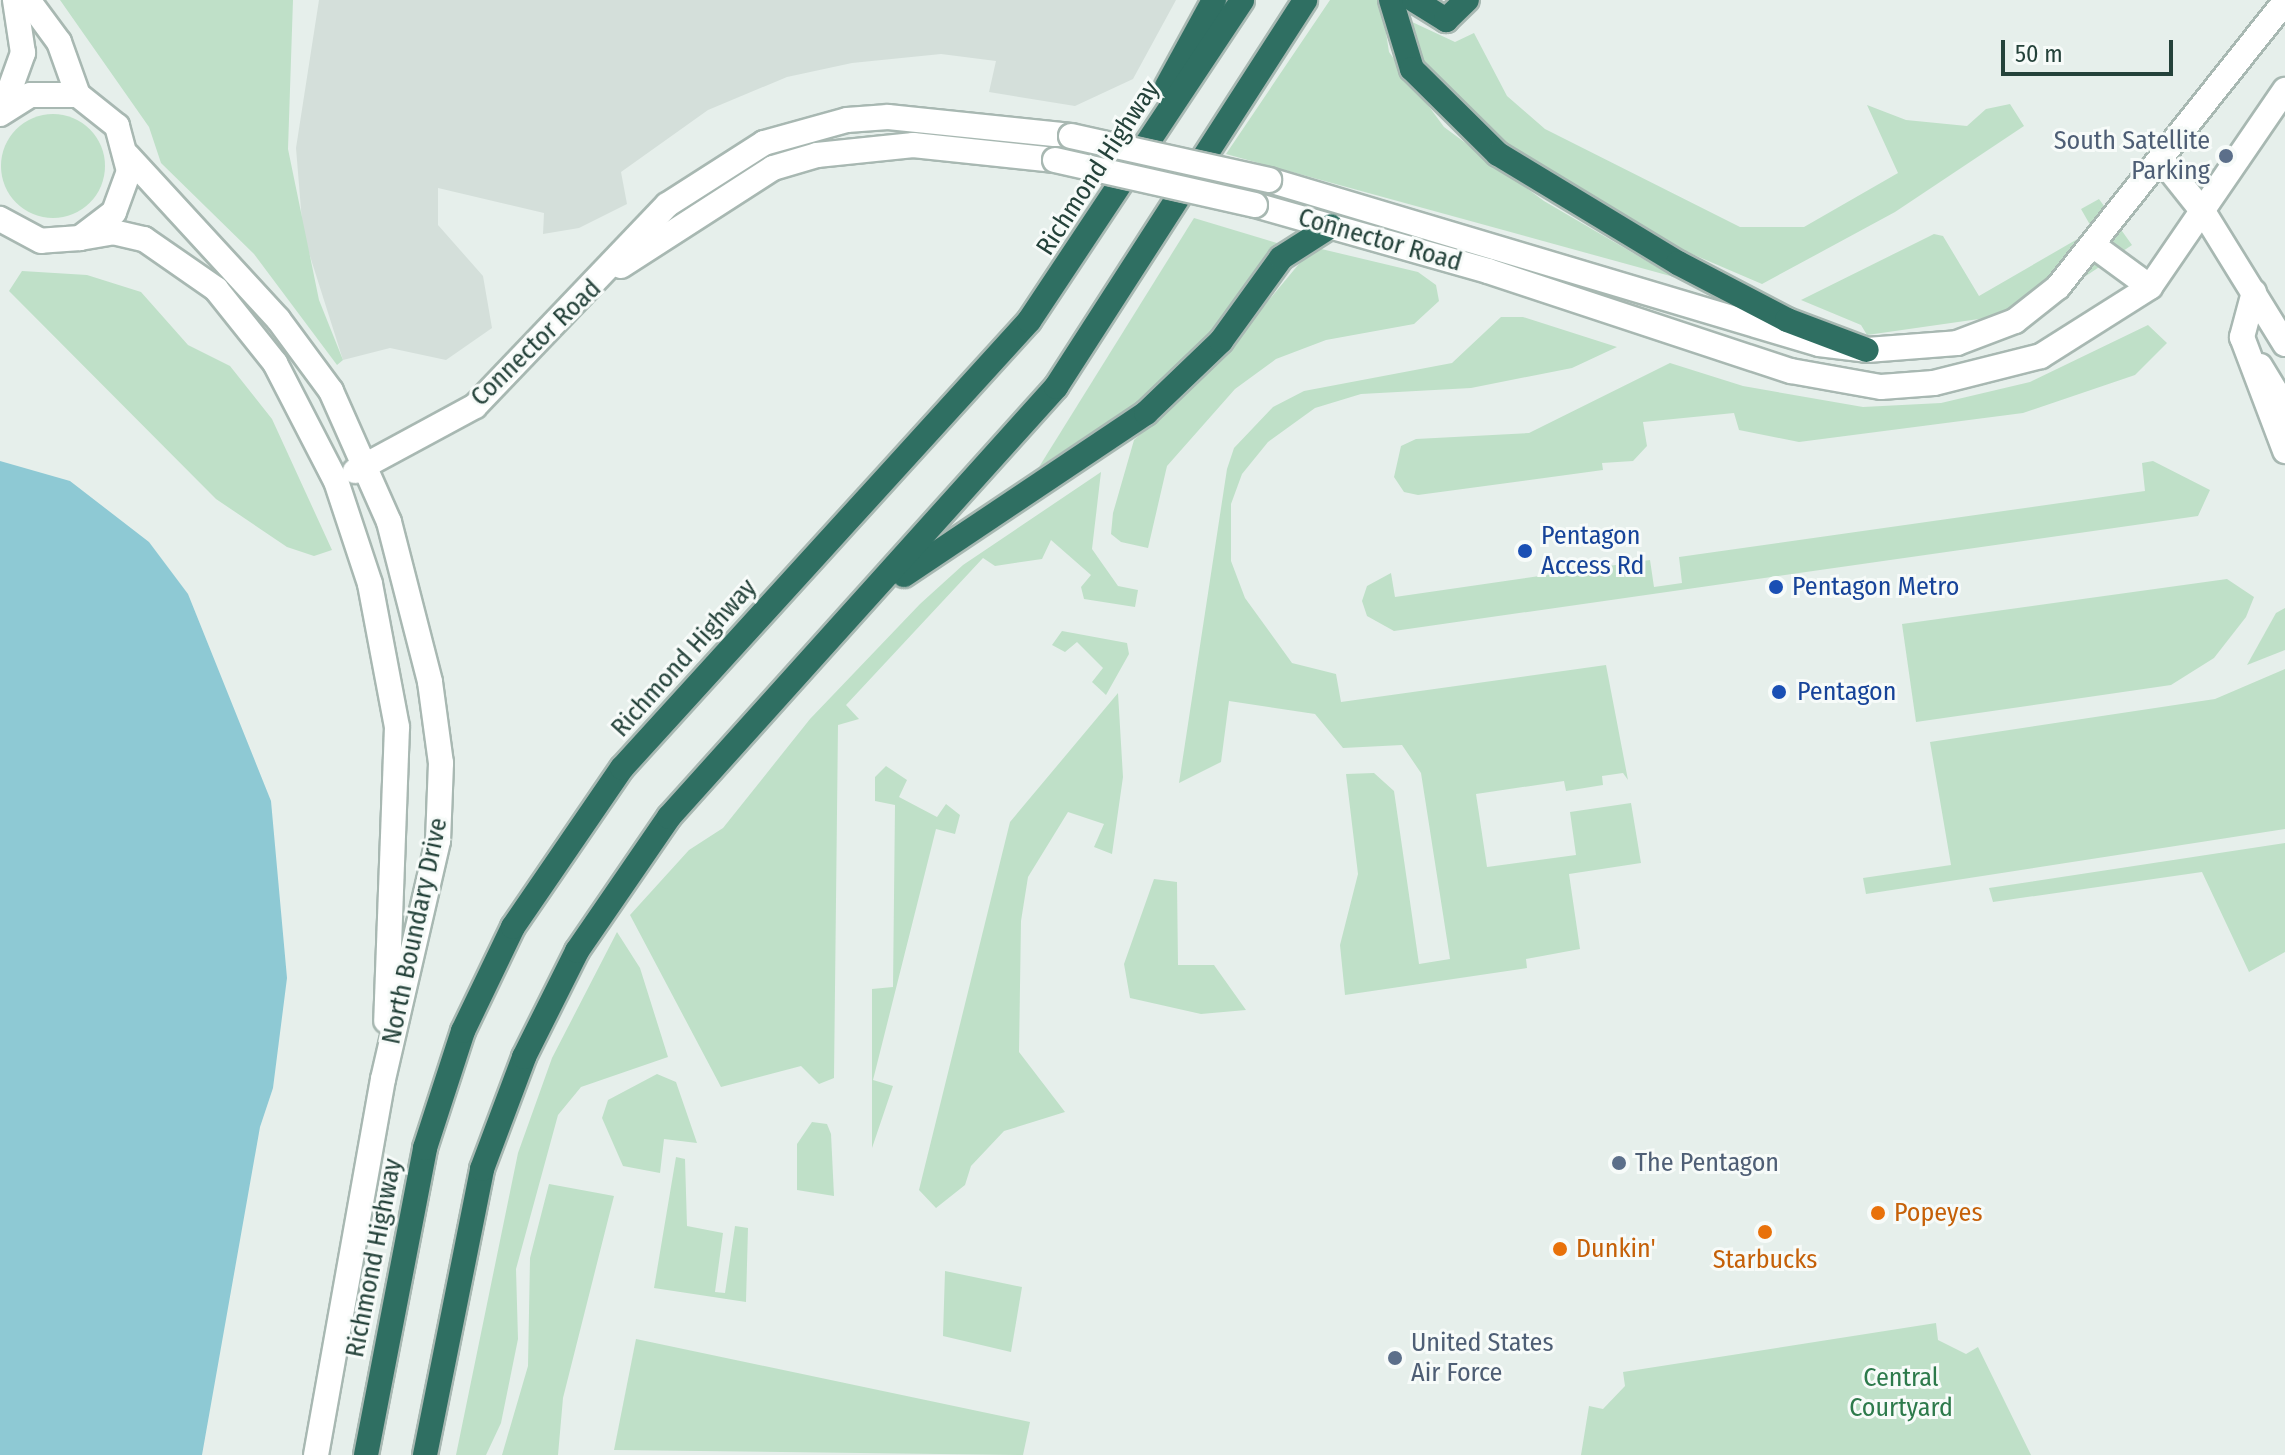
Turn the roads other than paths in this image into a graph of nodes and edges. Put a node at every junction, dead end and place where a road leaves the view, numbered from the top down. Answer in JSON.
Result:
{"nodes":[{"id":1,"x":15,"y":0,"type":"edge"},
{"id":2,"x":28,"y":0,"type":"edge"},
{"id":3,"x":1214,"y":0,"type":"edge"},
{"id":4,"x":1242,"y":0,"type":"edge"},
{"id":5,"x":1305,"y":0,"type":"edge"},
{"id":6,"x":1391,"y":0,"type":"edge"},
{"id":7,"x":1414,"y":0,"type":"edge"},
{"id":8,"x":1467,"y":0,"type":"edge"},
{"id":9,"x":2285,"y":2,"type":"edge"},
{"id":10,"x":2285,"y":90,"type":"edge"},
{"id":11,"x":78,"y":95,"type":"junction"},
{"id":12,"x":1,"y":112,"type":"edge"},
{"id":13,"x":128,"y":156,"type":"junction"},
{"id":14,"x":2161,"y":159,"type":"junction"},
{"id":15,"x":2204,"y":213,"type":"junction"},
{"id":16,"x":0,"y":219,"type":"edge"},
{"id":17,"x":1099,"y":220,"type":"junction"},
{"id":18,"x":1331,"y":226,"type":"junction"},
{"id":19,"x":80,"y":238,"type":"junction"},
{"id":20,"x":2094,"y":246,"type":"junction"},
{"id":21,"x":608,"y":273,"type":"junction"},
{"id":22,"x":2150,"y":287,"type":"junction"},
{"id":23,"x":2254,"y":292,"type":"junction"},
{"id":24,"x":2242,"y":337,"type":"junction"},
{"id":25,"x":1820,"y":339,"type":"junction"},
{"id":26,"x":2285,"y":344,"type":"edge"},
{"id":27,"x":1867,"y":350,"type":"joint"},
{"id":28,"x":2285,"y":407,"type":"edge"},
{"id":29,"x":2285,"y":451,"type":"edge"},
{"id":30,"x":367,"y":465,"type":"junction"},
{"id":31,"x":336,"y":481,"type":"junction"},
{"id":32,"x":866,"y":601,"type":"junction"},
{"id":33,"x":383,"y":1079,"type":"junction"},
{"id":34,"x":316,"y":1455,"type":"edge"},
{"id":35,"x":366,"y":1455,"type":"edge"},
{"id":36,"x":425,"y":1455,"type":"edge"}],
"edges":[{"from":1,"to":12,"type":"street"},
{"from":2,"to":11,"type":"street"},
{"from":3,"to":17,"type":"highway"},
{"from":4,"to":17,"type":"highway","name":"Richmond Highway"},
{"from":5,"to":32,"type":"highway"},
{"from":6,"to":25,"type":"highway"},
{"from":7,"to":8,"type":"highway"},
{"from":9,"to":14,"type":"street"},
{"from":10,"to":15,"type":"street","name":"Connector Road"},
{"from":11,"to":12,"type":"street"},
{"from":11,"to":13,"type":"street","name":"North Boundary Drive"},
{"from":13,"to":19,"type":"street"},
{"from":13,"to":30,"type":"street","name":"North Boundary Drive"},
{"from":14,"to":15,"type":"street"},
{"from":14,"to":20,"type":"street"},
{"from":15,"to":22,"type":"street","name":"Connector Road"},
{"from":15,"to":23,"type":"street"},
{"from":16,"to":19,"type":"street","name":"North Boundary Drive"},
{"from":17,"to":35,"type":"highway","name":"Richmond Highway"},
{"from":18,"to":21,"type":"street","name":"Connector Road","bridge":true},
{"from":18,"to":22,"type":"street","name":"Connector Road"},
{"from":18,"to":32,"type":"highway"},
{"from":19,"to":31,"type":"street","name":"North Boundary Drive"},
{"from":20,"to":22,"type":"street"},
{"from":20,"to":27,"type":"street"},
{"from":21,"to":25,"type":"street","name":"Connector Road","bridge":true},
{"from":21,"to":30,"type":"street","name":"Connector Road"},
{"from":23,"to":24,"type":"street"},
{"from":23,"to":26,"type":"street"},
{"from":24,"to":28,"type":"street"},
{"from":24,"to":29,"type":"street"},
{"from":25,"to":27,"type":"highway"},
{"from":30,"to":31,"type":"street","name":"Connector Road"},
{"from":30,"to":33,"type":"street","name":"North Boundary Drive"},
{"from":31,"to":33,"type":"street","name":"North Boundary Drive"},
{"from":32,"to":36,"type":"highway"},
{"from":33,"to":34,"type":"street","name":"North Boundary Drive"}]}
